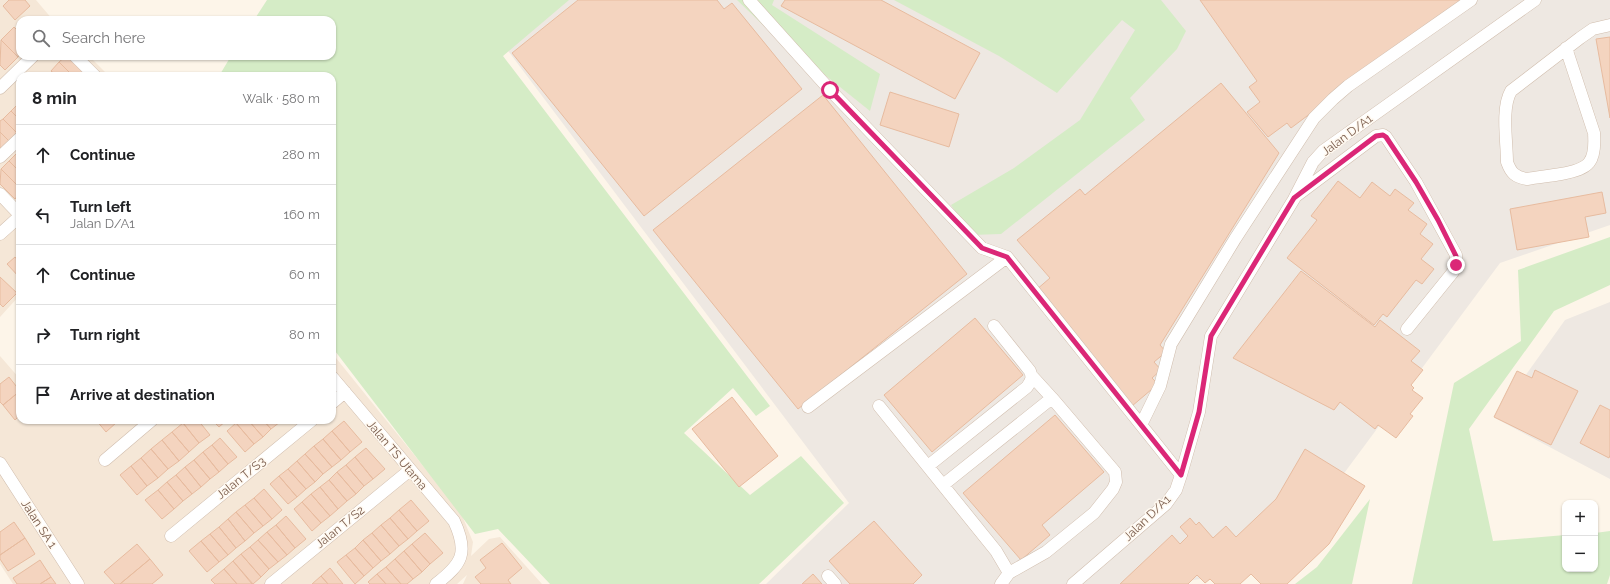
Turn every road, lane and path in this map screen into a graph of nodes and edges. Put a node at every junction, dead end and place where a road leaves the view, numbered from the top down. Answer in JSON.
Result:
{"nodes":[{"id":1,"x":749,"y":0,"type":"edge"},
{"id":2,"x":1471,"y":0,"type":"edge"},
{"id":3,"x":1535,"y":0,"type":"edge"},
{"id":4,"x":1610,"y":25,"type":"edge"},
{"id":5,"x":1566,"y":48,"type":"junction"},
{"id":6,"x":29,"y":60,"type":"edge"},
{"id":7,"x":78,"y":60,"type":"edge"},
{"id":8,"x":16,"y":72,"type":"edge"},
{"id":9,"x":16,"y":72,"type":"edge"},
{"id":10,"x":88,"y":72,"type":"edge"},
{"id":11,"x":0,"y":88,"type":"edge"},
{"id":12,"x":16,"y":142,"type":"edge"},
{"id":13,"x":0,"y":158,"type":"edge"},
{"id":14,"x":0,"y":194,"type":"edge"},
{"id":15,"x":1294,"y":198,"type":"junction"},
{"id":16,"x":16,"y":211,"type":"edge"},
{"id":17,"x":16,"y":219,"type":"edge"},
{"id":18,"x":0,"y":234,"type":"edge"},
{"id":19,"x":1007,"y":257,"type":"junction"},
{"id":20,"x":994,"y":326,"type":"dead end"},
{"id":21,"x":1407,"y":329,"type":"dead end"},
{"id":22,"x":1032,"y":376,"type":"junction"},
{"id":23,"x":336,"y":382,"type":"edge"},
{"id":24,"x":345,"y":392,"type":"junction"},
{"id":25,"x":1052,"y":398,"type":"junction"},
{"id":26,"x":336,"y":400,"type":"edge"},
{"id":27,"x":879,"y":406,"type":"dead end"},
{"id":28,"x":808,"y":407,"type":"dead end"},
{"id":29,"x":147,"y":424,"type":"edge"},
{"id":30,"x":307,"y":424,"type":"edge"},
{"id":31,"x":1141,"y":425,"type":"junction"},
{"id":32,"x":105,"y":460,"type":"dead end"},
{"id":33,"x":0,"y":463,"type":"edge"},
{"id":34,"x":928,"y":466,"type":"junction"},
{"id":35,"x":410,"y":470,"type":"junction"},
{"id":36,"x":1181,"y":475,"type":"junction"},
{"id":37,"x":944,"y":485,"type":"junction"},
{"id":38,"x":170,"y":536,"type":"dead end"},
{"id":39,"x":1009,"y":573,"type":"junction"},
{"id":40,"x":78,"y":584,"type":"edge"},
{"id":41,"x":271,"y":584,"type":"edge"},
{"id":42,"x":436,"y":584,"type":"edge"},
{"id":43,"x":1001,"y":584,"type":"edge"},
{"id":44,"x":1073,"y":584,"type":"edge"}],
"edges":[{"from":1,"to":19,"type":"street"},
{"from":2,"to":31,"type":"street"},
{"from":3,"to":15,"type":"street","name":"Jalan D/A1"},
{"from":4,"to":5,"type":"street"},
{"from":5,"to":5,"type":"street"},
{"from":6,"to":8,"type":"street"},
{"from":7,"to":10,"type":"street"},
{"from":9,"to":11,"type":"street"},
{"from":12,"to":13,"type":"street"},
{"from":14,"to":16,"type":"street"},
{"from":15,"to":21,"type":"street"},
{"from":15,"to":36,"type":"street","name":"Jalan D/A1"},
{"from":17,"to":18,"type":"street"},
{"from":19,"to":28,"type":"street"},
{"from":19,"to":31,"type":"street"},
{"from":20,"to":22,"type":"street"},
{"from":22,"to":25,"type":"street"},
{"from":22,"to":34,"type":"street"},
{"from":23,"to":24,"type":"street","name":"Jalan TS Utama"},
{"from":24,"to":26,"type":"street"},
{"from":24,"to":35,"type":"street","name":"Jalan TS Utama"},
{"from":25,"to":37,"type":"street"},
{"from":25,"to":39,"type":"street"},
{"from":27,"to":34,"type":"street"},
{"from":29,"to":32,"type":"street"},
{"from":30,"to":38,"type":"street","name":"Jalan T/S3"},
{"from":31,"to":36,"type":"street"},
{"from":33,"to":40,"type":"street","name":"Jalan SA 1"},
{"from":34,"to":37,"type":"street"},
{"from":35,"to":41,"type":"street","name":"Jalan T/S2"},
{"from":35,"to":42,"type":"street","name":"Jalan TS Utama"},
{"from":36,"to":44,"type":"street","name":"Jalan D/A1"},
{"from":37,"to":39,"type":"street"},
{"from":39,"to":43,"type":"street"}]}
